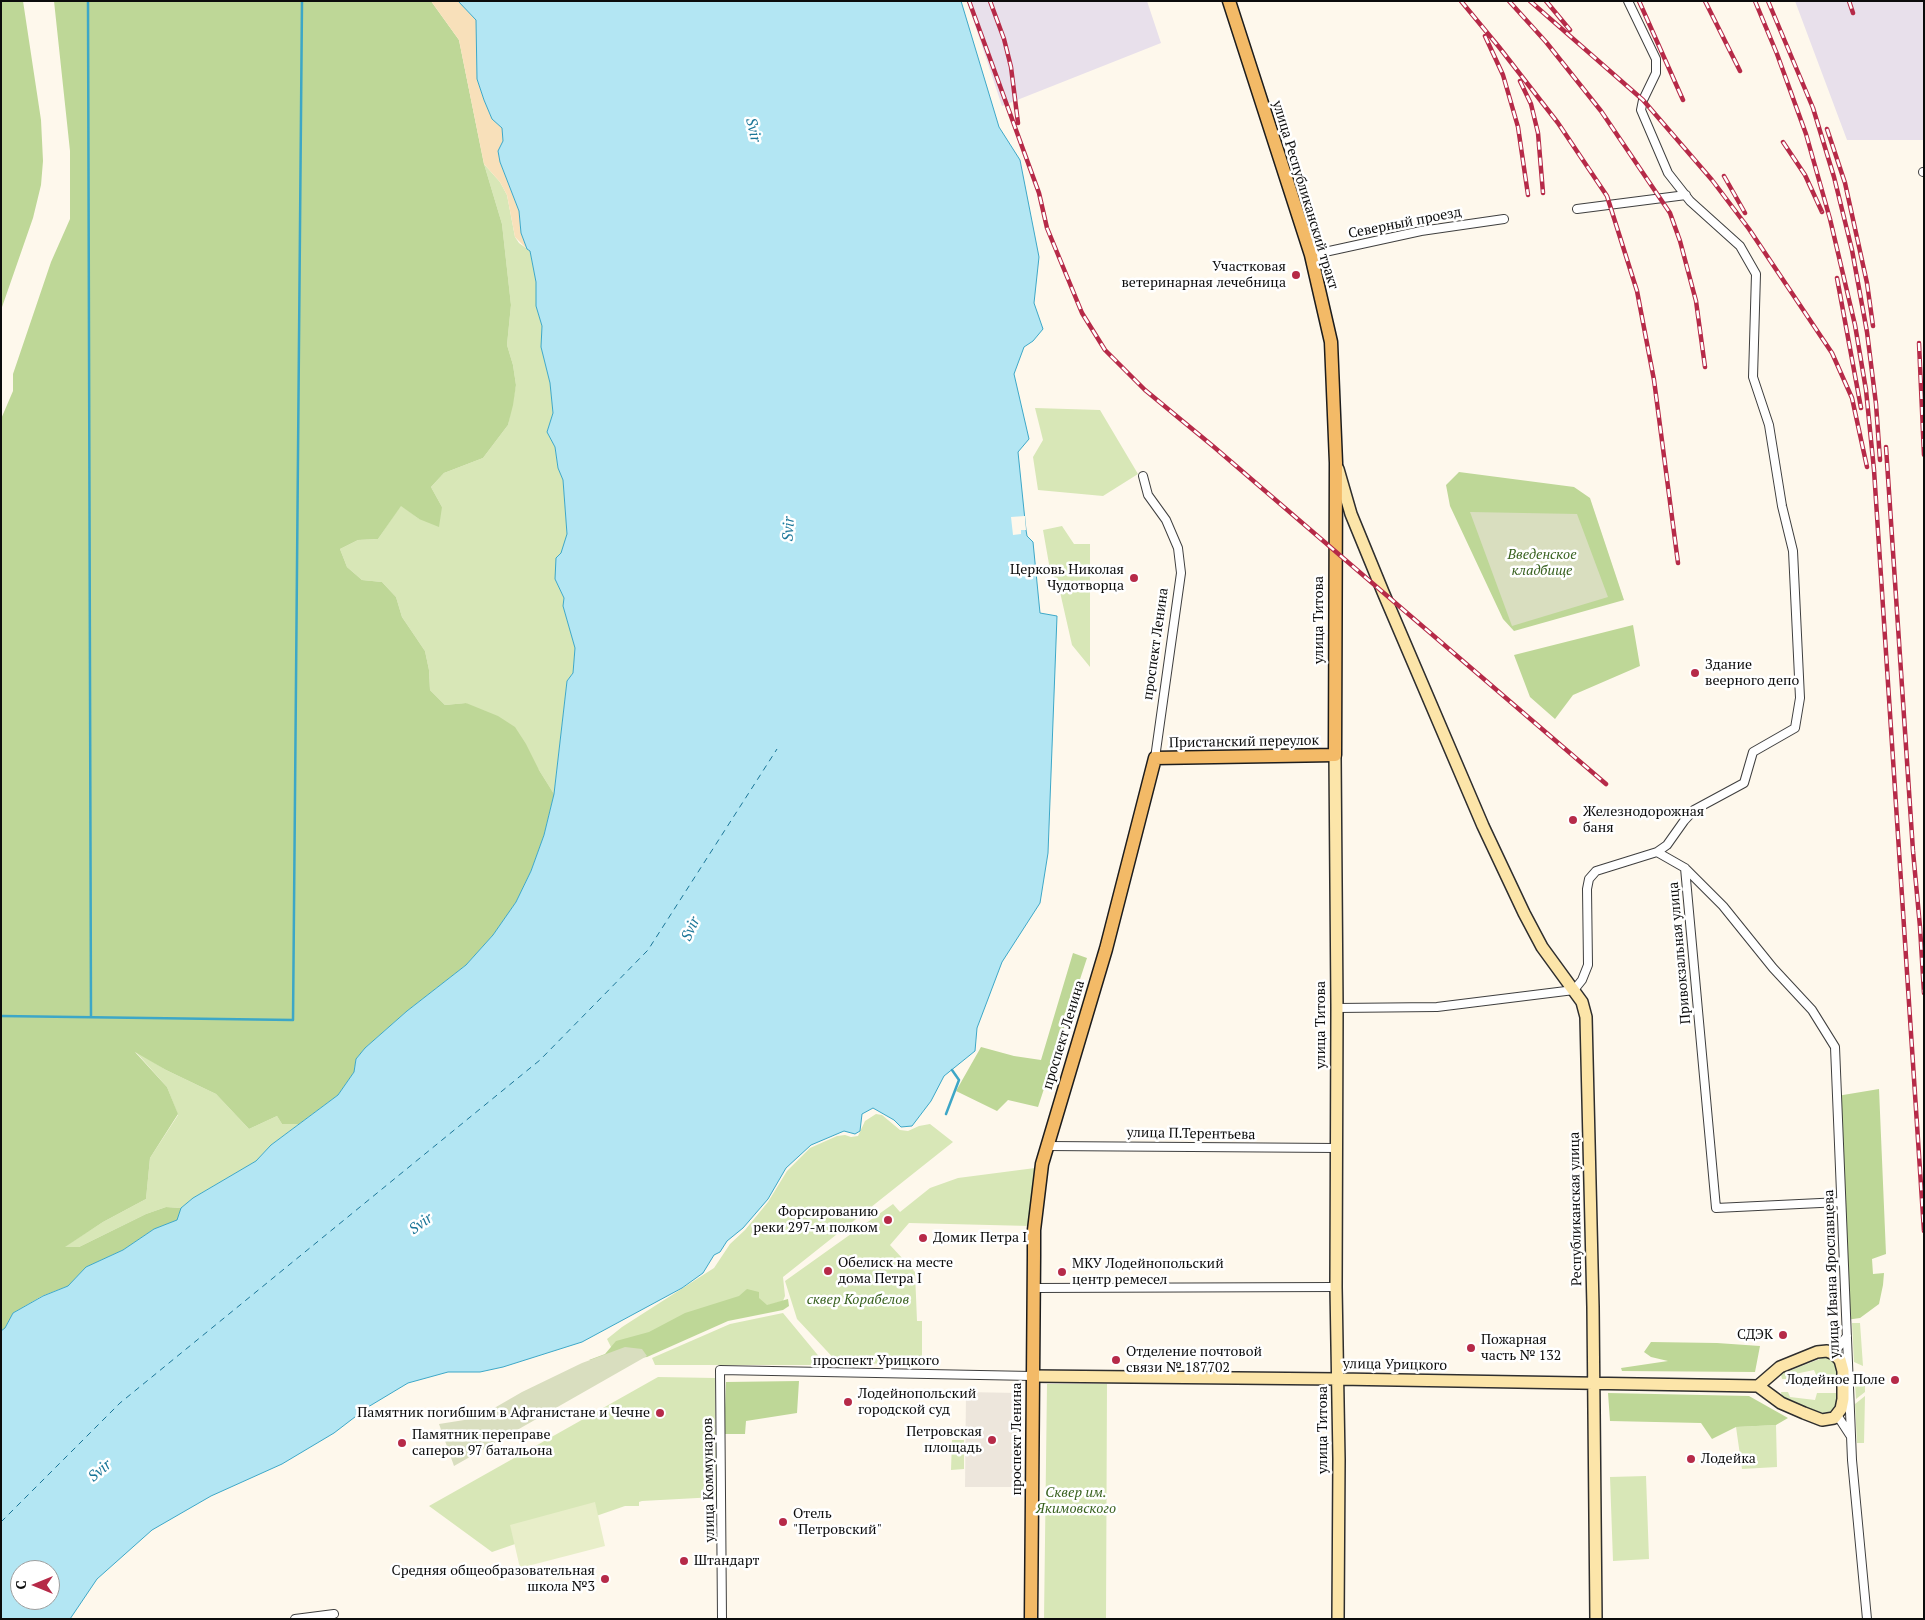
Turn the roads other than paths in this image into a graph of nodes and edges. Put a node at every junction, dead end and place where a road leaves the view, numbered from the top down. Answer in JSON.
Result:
{"nodes":[{"id":1,"x":1229,"y":1,"type":"edge"},
{"id":2,"x":1628,"y":1,"type":"edge"},
{"id":3,"x":1686,"y":195,"type":"junction"},
{"id":4,"x":1577,"y":209,"type":"dead end"},
{"id":5,"x":1504,"y":219,"type":"dead end"},
{"id":6,"x":1311,"y":255,"type":"junction"},
{"id":7,"x":1335,"y":431,"type":"joint"},
{"id":8,"x":1336,"y":462,"type":"junction"},
{"id":9,"x":1142,"y":476,"type":"dead end"},
{"id":10,"x":1335,"y":755,"type":"junction"},
{"id":11,"x":1155,"y":758,"type":"junction"},
{"id":12,"x":1657,"y":852,"type":"junction"},
{"id":13,"x":1685,"y":868,"type":"junction"},
{"id":14,"x":1574,"y":990,"type":"junction"},
{"id":15,"x":1337,"y":1008,"type":"junction"},
{"id":16,"x":1835,"y":1047,"type":"joint"},
{"id":17,"x":1046,"y":1146,"type":"junction"},
{"id":18,"x":1336,"y":1148,"type":"junction"},
{"id":19,"x":1841,"y":1202,"type":"junction"},
{"id":20,"x":1336,"y":1287,"type":"junction"},
{"id":21,"x":1034,"y":1288,"type":"junction"},
{"id":22,"x":1847,"y":1336,"type":"junction"},
{"id":23,"x":1833,"y":1354,"type":"junction"},
{"id":24,"x":720,"y":1370,"type":"joint"},
{"id":25,"x":1032,"y":1376,"type":"junction"},
{"id":26,"x":1338,"y":1379,"type":"junction"},
{"id":27,"x":1594,"y":1384,"type":"junction"},
{"id":28,"x":1758,"y":1386,"type":"junction"},
{"id":29,"x":1837,"y":1416,"type":"junction"},
{"id":30,"x":1851,"y":1436,"type":"junction"},
{"id":31,"x":334,"y":1614,"type":"dead end"},
{"id":32,"x":295,"y":1619,"type":"edge"},
{"id":33,"x":722,"y":1619,"type":"edge"},
{"id":34,"x":1031,"y":1619,"type":"edge"},
{"id":35,"x":1338,"y":1619,"type":"edge"},
{"id":36,"x":1596,"y":1619,"type":"edge"},
{"id":37,"x":1866,"y":1619,"type":"edge"}],
"edges":[{"from":1,"to":6,"type":"main road","name":"улица Республиканский тракт"},
{"from":2,"to":3,"type":"street"},
{"from":3,"to":4,"type":"street"},
{"from":3,"to":12,"type":"street"},
{"from":5,"to":6,"type":"street","name":"Северный проезд"},
{"from":6,"to":7,"type":"main road","name":"улица Республиканский тракт"},
{"from":7,"to":8,"type":"main road","name":"улица Титова"},
{"from":8,"to":10,"type":"main road","name":"улица Титова"},
{"from":8,"to":14,"type":"street","name":"Республиканская улица"},
{"from":9,"to":11,"type":"street","name":"проспект Ленина"},
{"from":10,"to":11,"type":"main road","name":"Пристанский переулок"},
{"from":10,"to":15,"type":"street","name":"улица Титова"},
{"from":11,"to":17,"type":"main road","name":"проспект Ленина"},
{"from":12,"to":13,"type":"street"},
{"from":12,"to":14,"type":"street"},
{"from":13,"to":16,"type":"street","name":"Привокзальная улица"},
{"from":13,"to":19,"type":"street","name":"Привокзальная улица"},
{"from":14,"to":15,"type":"street"},
{"from":14,"to":27,"type":"street","name":"Республиканская улица"},
{"from":15,"to":18,"type":"street","name":"улица Титова"},
{"from":16,"to":19,"type":"street","name":"улица Ивана Ярославцева"},
{"from":17,"to":18,"type":"street","name":"улица П.Терентьева"},
{"from":17,"to":21,"type":"main road","name":"проспект Ленина"},
{"from":18,"to":20,"type":"street","name":"улица Титова"},
{"from":19,"to":22,"type":"street","name":"улица Ивана Ярославцева"},
{"from":20,"to":21,"type":"street"},
{"from":20,"to":26,"type":"street","name":"улица Титова"},
{"from":21,"to":25,"type":"main road","name":"проспект Ленина"},
{"from":22,"to":23,"type":"street"},
{"from":22,"to":30,"type":"street","name":"улица Ивана Ярославцева"},
{"from":23,"to":28,"type":"street"},
{"from":23,"to":29,"type":"street"},
{"from":24,"to":25,"type":"street","name":"проспект Урицкого"},
{"from":24,"to":33,"type":"street","name":"улица Коммунаров"},
{"from":25,"to":26,"type":"street","name":"улица Урицкого"},
{"from":25,"to":34,"type":"main road","name":"проспект Ленина"},
{"from":26,"to":27,"type":"street","name":"улица Урицкого"},
{"from":26,"to":35,"type":"street","name":"улица Титова"},
{"from":27,"to":28,"type":"street","name":"улица Урицкого"},
{"from":27,"to":36,"type":"street","name":"Республиканская улица"},
{"from":28,"to":29,"type":"street"},
{"from":29,"to":30,"type":"street"},
{"from":30,"to":37,"type":"street","name":"улица Ивана Ярославцева"},
{"from":31,"to":32,"type":"street"}]}
